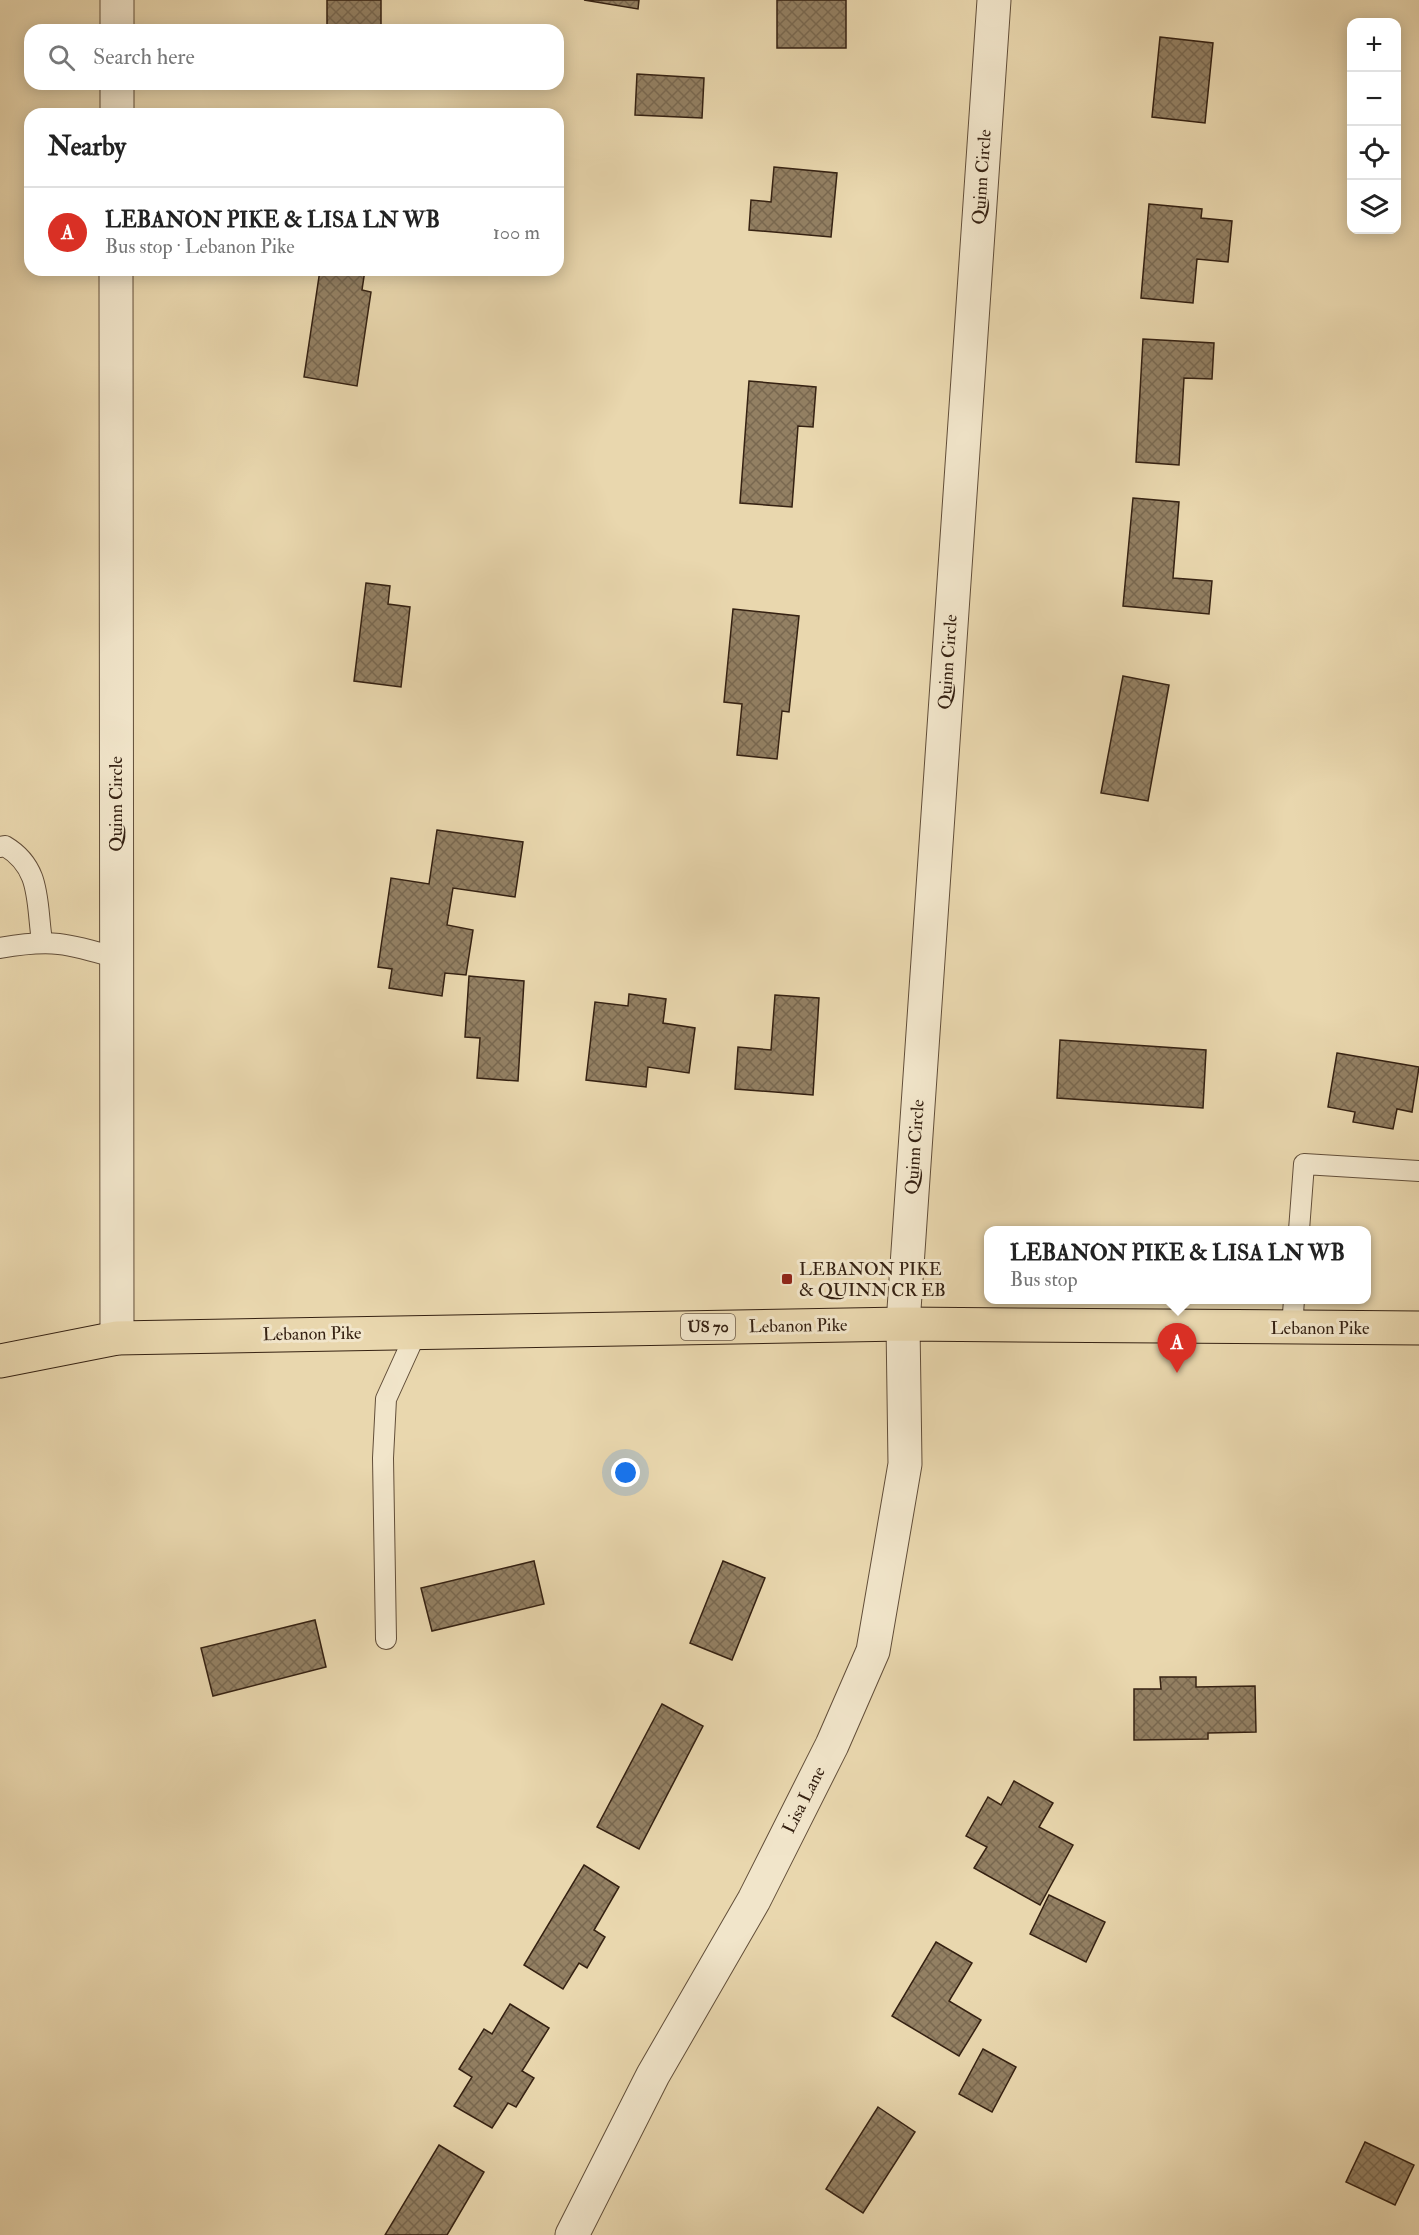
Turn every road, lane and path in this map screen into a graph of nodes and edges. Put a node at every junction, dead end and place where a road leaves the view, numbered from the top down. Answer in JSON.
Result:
{"nodes":[{"id":1,"x":117,"y":0,"type":"edge"},
{"id":2,"x":994,"y":0,"type":"edge"},
{"id":3,"x":117,"y":24,"type":"edge"},
{"id":4,"x":117,"y":90,"type":"edge"},
{"id":5,"x":117,"y":108,"type":"edge"},
{"id":6,"x":116,"y":276,"type":"edge"},
{"id":7,"x":0,"y":847,"type":"edge"},
{"id":8,"x":42,"y":941,"type":"junction"},
{"id":9,"x":0,"y":948,"type":"edge"},
{"id":10,"x":117,"y":958,"type":"junction"},
{"id":11,"x":1419,"y":1171,"type":"edge"},
{"id":12,"x":1299,"y":1226,"type":"edge"},
{"id":13,"x":1293,"y":1313,"type":"edge"},
{"id":14,"x":903,"y":1324,"type":"junction"},
{"id":15,"x":1419,"y":1329,"type":"edge"},
{"id":16,"x":416,"y":1333,"type":"junction"},
{"id":17,"x":117,"y":1338,"type":"junction"},
{"id":18,"x":0,"y":1361,"type":"edge"},
{"id":19,"x":386,"y":1639,"type":"dead end"},
{"id":20,"x":572,"y":2235,"type":"edge"}],
"edges":[{"from":1,"to":3,"type":"street"},
{"from":2,"to":14,"type":"street","name":"Quinn Circle"},
{"from":4,"to":5,"type":"street"},
{"from":6,"to":10,"type":"street","name":"Quinn Circle"},
{"from":7,"to":8,"type":"lane"},
{"from":8,"to":9,"type":"lane"},
{"from":8,"to":10,"type":"lane"},
{"from":10,"to":17,"type":"street","name":"Quinn Circle"},
{"from":11,"to":12,"type":"lane"},
{"from":13,"to":14,"type":"main road","name":"Lebanon Pike","number":"US 70"},
{"from":13,"to":15,"type":"main road","name":"Lebanon Pike","number":"US 70"},
{"from":14,"to":16,"type":"main road","name":"Lebanon Pike","number":"US 70"},
{"from":14,"to":20,"type":"street","name":"Lisa Lane"},
{"from":16,"to":17,"type":"main road","name":"Lebanon Pike","number":"US 70"},
{"from":16,"to":19,"type":"lane"},
{"from":17,"to":18,"type":"main road","name":"Lebanon Pike","number":"US 70"}]}
